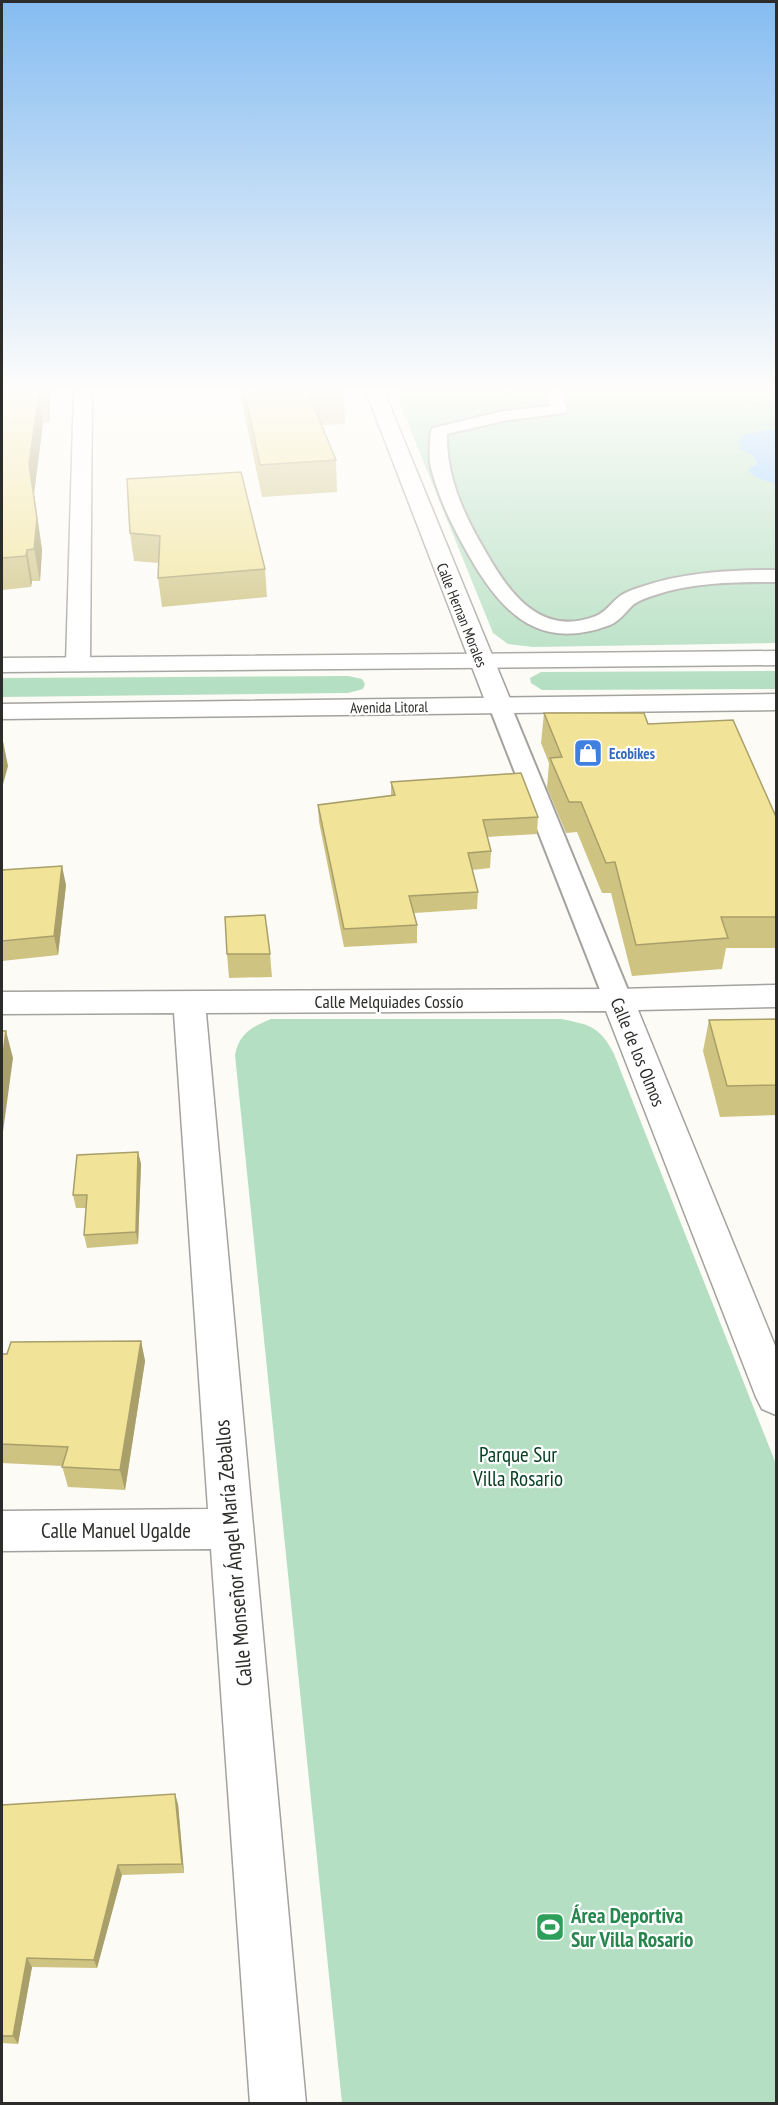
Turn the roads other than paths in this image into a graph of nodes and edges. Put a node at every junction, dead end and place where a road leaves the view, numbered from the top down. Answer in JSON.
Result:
{"nodes":[{"id":1,"x":81,"y":487,"type":"edge"},
{"id":2,"x":412,"y":487,"type":"edge"},
{"id":3,"x":448,"y":487,"type":"edge"},
{"id":4,"x":777,"y":576,"type":"edge"},
{"id":5,"x":777,"y":658,"type":"edge"},
{"id":6,"x":480,"y":660,"type":"junction"},
{"id":7,"x":78,"y":664,"type":"junction"},
{"id":8,"x":2,"y":665,"type":"edge"},
{"id":9,"x":777,"y":702,"type":"edge"},
{"id":10,"x":500,"y":706,"type":"junction"},
{"id":11,"x":2,"y":712,"type":"edge"},
{"id":12,"x":777,"y":996,"type":"edge"},
{"id":13,"x":618,"y":1000,"type":"junction"},
{"id":14,"x":189,"y":1001,"type":"junction"},
{"id":15,"x":2,"y":1003,"type":"edge"},
{"id":16,"x":777,"y":1397,"type":"edge"},
{"id":17,"x":231,"y":1529,"type":"junction"},
{"id":18,"x":2,"y":1531,"type":"edge"},
{"id":19,"x":278,"y":2103,"type":"edge"}],
"edges":[{"from":1,"to":7,"type":"street"},
{"from":2,"to":6,"type":"street","name":"Calle Hernan Morales"},
{"from":3,"to":4,"type":"lane"},
{"from":5,"to":6,"type":"street"},
{"from":6,"to":7,"type":"street"},
{"from":6,"to":10,"type":"street","name":"Calle Hernan Morales"},
{"from":7,"to":8,"type":"street"},
{"from":9,"to":10,"type":"street","name":"Avenida Litoral"},
{"from":10,"to":11,"type":"street","name":"Avenida Litoral"},
{"from":10,"to":13,"type":"lane","name":"Calle de los Olmos"},
{"from":12,"to":13,"type":"street","name":"Calle Melquiades Cossío"},
{"from":13,"to":14,"type":"street","name":"Calle Melquiades Cossío"},
{"from":13,"to":16,"type":"street","name":"Calle de los Olmos"},
{"from":14,"to":15,"type":"street","name":"Calle Melquiades Cossío"},
{"from":14,"to":17,"type":"street","name":"Calle Monseñor Ángel María Zeballos"},
{"from":17,"to":18,"type":"street","name":"Calle Manuel Ugalde"},
{"from":17,"to":19,"type":"street","name":"Calle Monseñor Ángel María Zeballos"}]}
